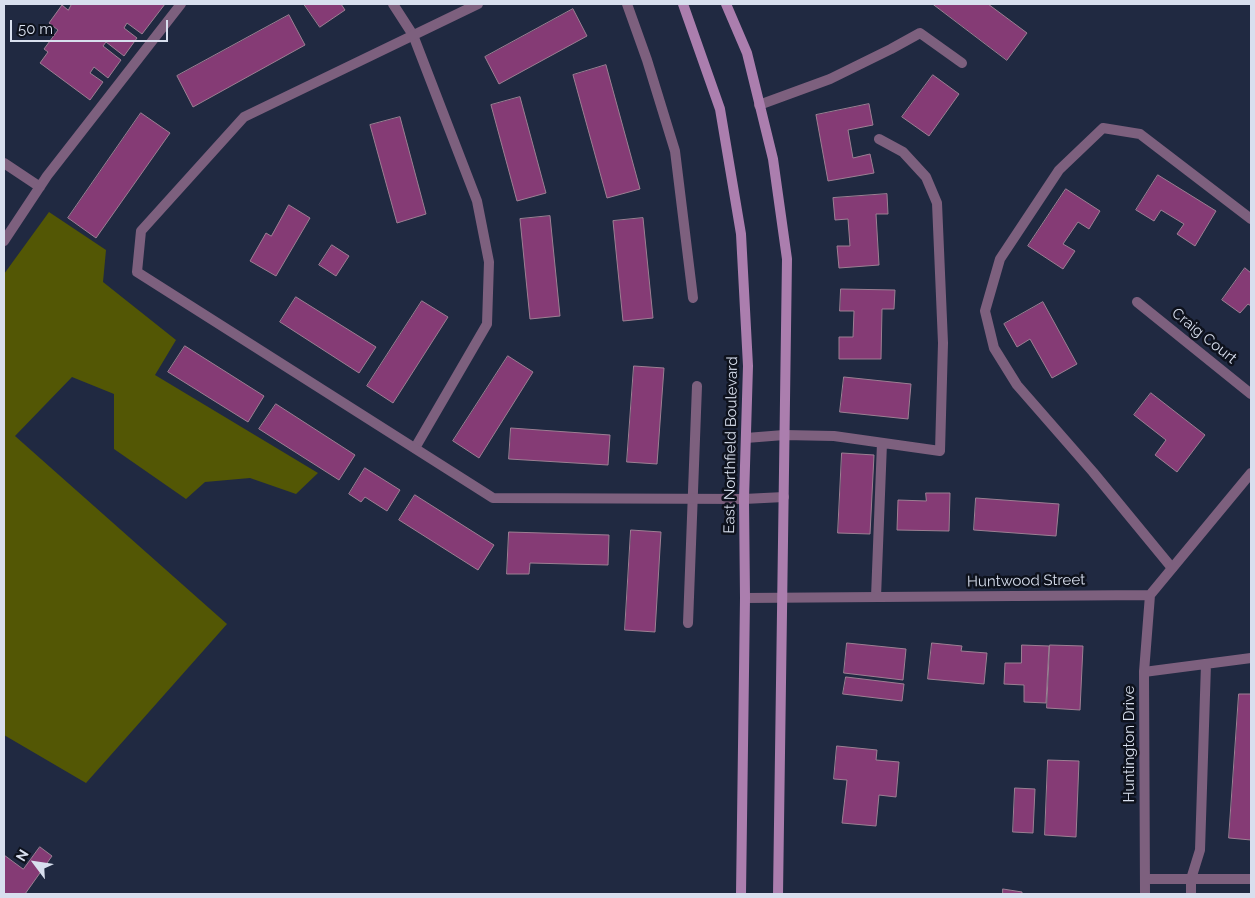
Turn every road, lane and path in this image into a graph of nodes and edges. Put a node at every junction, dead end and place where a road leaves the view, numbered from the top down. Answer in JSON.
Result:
{"nodes":[{"id":1,"x":181,"y":4,"type":"edge"},
{"id":2,"x":393,"y":4,"type":"edge"},
{"id":3,"x":478,"y":4,"type":"edge"},
{"id":4,"x":627,"y":4,"type":"edge"},
{"id":5,"x":683,"y":4,"type":"edge"},
{"id":6,"x":726,"y":4,"type":"edge"},
{"id":7,"x":414,"y":35,"type":"junction"},
{"id":8,"x":962,"y":62,"type":"dead end"},
{"id":9,"x":759,"y":104,"type":"junction"},
{"id":10,"x":879,"y":139,"type":"dead end"},
{"id":11,"x":4,"y":164,"type":"edge"},
{"id":12,"x":40,"y":188,"type":"junction"},
{"id":13,"x":1251,"y":219,"type":"edge"},
{"id":14,"x":4,"y":241,"type":"edge"},
{"id":15,"x":693,"y":298,"type":"dead end"},
{"id":16,"x":1137,"y":302,"type":"dead end"},
{"id":17,"x":697,"y":386,"type":"dead end"},
{"id":18,"x":1251,"y":394,"type":"edge"},
{"id":19,"x":784,"y":434,"type":"junction"},
{"id":20,"x":746,"y":438,"type":"junction"},
{"id":21,"x":882,"y":443,"type":"junction"},
{"id":22,"x":415,"y":448,"type":"junction"},
{"id":23,"x":1251,"y":473,"type":"edge"},
{"id":24,"x":784,"y":497,"type":"junction"},
{"id":25,"x":694,"y":499,"type":"junction"},
{"id":26,"x":744,"y":499,"type":"junction"},
{"id":27,"x":1172,"y":568,"type":"junction"},
{"id":28,"x":1150,"y":595,"type":"junction"},
{"id":29,"x":876,"y":597,"type":"junction"},
{"id":30,"x":745,"y":598,"type":"junction"},
{"id":31,"x":783,"y":598,"type":"junction"},
{"id":32,"x":688,"y":623,"type":"dead end"},
{"id":33,"x":1251,"y":658,"type":"edge"},
{"id":34,"x":1206,"y":664,"type":"junction"},
{"id":35,"x":1144,"y":672,"type":"junction"},
{"id":36,"x":1145,"y":879,"type":"junction"},
{"id":37,"x":1190,"y":879,"type":"junction"},
{"id":38,"x":1251,"y":879,"type":"edge"},
{"id":39,"x":740,"y":894,"type":"edge"},
{"id":40,"x":778,"y":894,"type":"edge"},
{"id":41,"x":1145,"y":894,"type":"edge"},
{"id":42,"x":1191,"y":894,"type":"edge"}],
"edges":[{"from":1,"to":12,"type":"street"},
{"from":2,"to":7,"type":"street"},
{"from":3,"to":7,"type":"street"},
{"from":4,"to":15,"type":"street"},
{"from":5,"to":20,"type":"main road","name":"East Northfield Boulevard"},
{"from":6,"to":9,"type":"main road"},
{"from":7,"to":22,"type":"street"},
{"from":7,"to":22,"type":"street"},
{"from":8,"to":9,"type":"street"},
{"from":9,"to":19,"type":"main road"},
{"from":10,"to":21,"type":"street"},
{"from":11,"to":12,"type":"street"},
{"from":12,"to":14,"type":"street"},
{"from":13,"to":27,"type":"street"},
{"from":16,"to":18,"type":"street","name":"Craig Court"},
{"from":17,"to":25,"type":"street"},
{"from":19,"to":20,"type":"street"},
{"from":19,"to":21,"type":"street"},
{"from":19,"to":24,"type":"main road"},
{"from":20,"to":26,"type":"main road","name":"East Northfield Boulevard"},
{"from":21,"to":29,"type":"street"},
{"from":22,"to":25,"type":"street"},
{"from":23,"to":27,"type":"street"},
{"from":24,"to":26,"type":"street"},
{"from":24,"to":31,"type":"main road"},
{"from":25,"to":26,"type":"street"},
{"from":25,"to":32,"type":"street"},
{"from":26,"to":30,"type":"main road","name":"East Northfield Boulevard"},
{"from":27,"to":28,"type":"street"},
{"from":28,"to":29,"type":"street","name":"Huntwood Street"},
{"from":28,"to":35,"type":"street","name":"Huntington Drive"},
{"from":29,"to":31,"type":"street","name":"Huntwood Street"},
{"from":30,"to":31,"type":"street","name":"Huntwood Street"},
{"from":30,"to":39,"type":"main road","name":"East Northfield Boulevard"},
{"from":31,"to":40,"type":"main road"},
{"from":33,"to":34,"type":"street"},
{"from":34,"to":35,"type":"street"},
{"from":34,"to":37,"type":"street"},
{"from":35,"to":36,"type":"street","name":"Huntington Drive"},
{"from":36,"to":37,"type":"street"},
{"from":36,"to":41,"type":"street","name":"Huntington Drive"},
{"from":37,"to":38,"type":"street"},
{"from":37,"to":42,"type":"street"}]}
